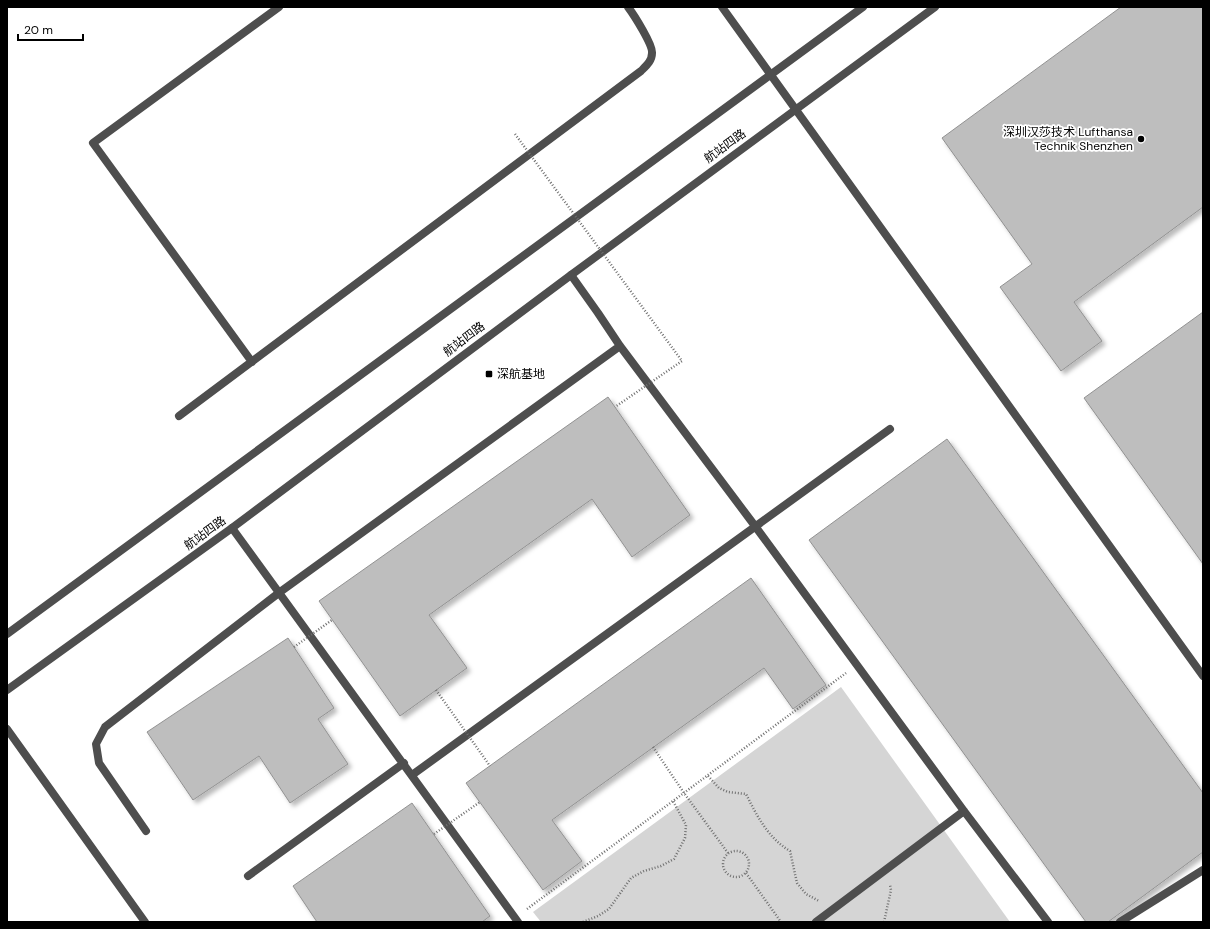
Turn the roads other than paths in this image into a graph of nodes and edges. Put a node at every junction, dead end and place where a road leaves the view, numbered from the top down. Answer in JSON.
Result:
{"nodes":[{"id":1,"x":279,"y":7,"type":"edge"},
{"id":2,"x":628,"y":7,"type":"edge"},
{"id":3,"x":722,"y":7,"type":"edge"},
{"id":4,"x":863,"y":7,"type":"edge"},
{"id":5,"x":935,"y":7,"type":"edge"},
{"id":6,"x":770,"y":74,"type":"junction"},
{"id":7,"x":795,"y":109,"type":"junction"},
{"id":8,"x":571,"y":275,"type":"junction"},
{"id":9,"x":620,"y":346,"type":"junction"},
{"id":10,"x":252,"y":362,"type":"junction"},
{"id":11,"x":179,"y":416,"type":"dead end"},
{"id":12,"x":890,"y":428,"type":"dead end"},
{"id":13,"x":755,"y":526,"type":"junction"},
{"id":14,"x":232,"y":528,"type":"junction"},
{"id":15,"x":280,"y":592,"type":"junction"},
{"id":16,"x":7,"y":634,"type":"edge"},
{"id":17,"x":1203,"y":676,"type":"edge"},
{"id":18,"x":7,"y":690,"type":"edge"},
{"id":19,"x":7,"y":729,"type":"edge"},
{"id":20,"x":404,"y":763,"type":"junction"},
{"id":21,"x":412,"y":775,"type":"junction"},
{"id":22,"x":964,"y":811,"type":"junction"},
{"id":23,"x":146,"y":831,"type":"dead end"},
{"id":24,"x":1203,"y":870,"type":"edge"},
{"id":25,"x":248,"y":876,"type":"dead end"},
{"id":26,"x":517,"y":920,"type":"edge"},
{"id":27,"x":145,"y":922,"type":"edge"},
{"id":28,"x":816,"y":922,"type":"edge"},
{"id":29,"x":1048,"y":922,"type":"edge"},
{"id":30,"x":1120,"y":922,"type":"edge"}],
"edges":[{"from":1,"to":10,"type":"street"},
{"from":2,"to":10,"type":"street"},
{"from":3,"to":6,"type":"street"},
{"from":4,"to":6,"type":"street"},
{"from":5,"to":7,"type":"street","name":"航站四路"},
{"from":6,"to":7,"type":"street"},
{"from":6,"to":16,"type":"street"},
{"from":7,"to":8,"type":"street","name":"航站四路"},
{"from":7,"to":17,"type":"street"},
{"from":8,"to":9,"type":"street"},
{"from":8,"to":14,"type":"street","name":"航站四路"},
{"from":9,"to":13,"type":"street"},
{"from":9,"to":15,"type":"street"},
{"from":10,"to":11,"type":"street"},
{"from":12,"to":13,"type":"street"},
{"from":13,"to":21,"type":"street"},
{"from":13,"to":22,"type":"street"},
{"from":14,"to":15,"type":"street"},
{"from":14,"to":18,"type":"street","name":"航站四路"},
{"from":15,"to":20,"type":"street"},
{"from":15,"to":23,"type":"street"},
{"from":19,"to":27,"type":"street"},
{"from":20,"to":21,"type":"street"},
{"from":20,"to":25,"type":"street"},
{"from":21,"to":26,"type":"street"},
{"from":22,"to":28,"type":"street"},
{"from":22,"to":29,"type":"street"},
{"from":24,"to":30,"type":"street"}]}
